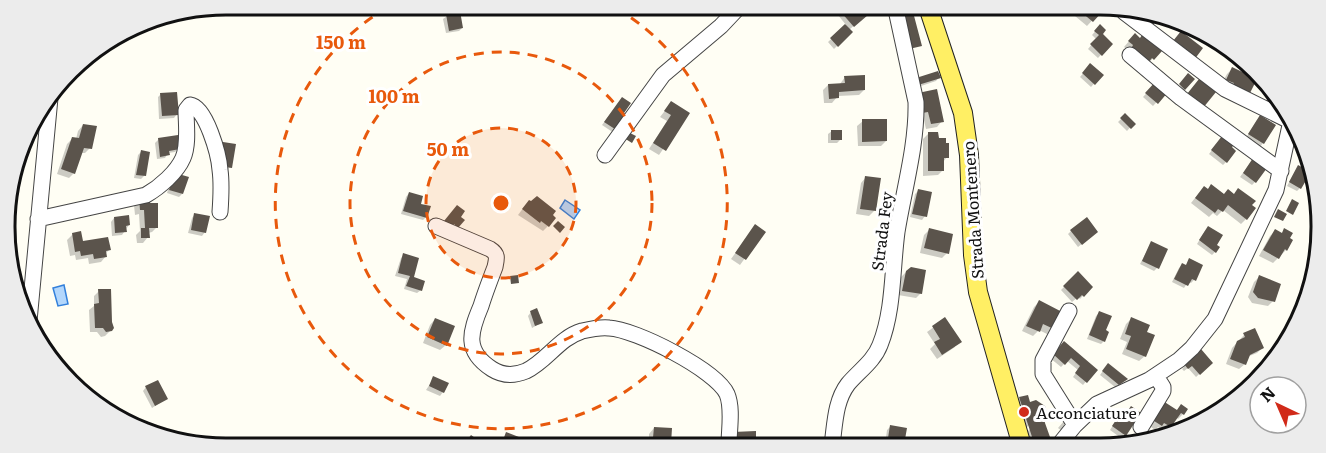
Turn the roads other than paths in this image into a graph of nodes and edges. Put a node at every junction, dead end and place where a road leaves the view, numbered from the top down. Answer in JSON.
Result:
{"nodes":[{"id":1,"x":732,"y":15,"type":"edge"},
{"id":2,"x":897,"y":15,"type":"edge"},
{"id":3,"x":931,"y":15,"type":"edge"},
{"id":4,"x":1131,"y":18,"type":"edge"},
{"id":5,"x":1130,"y":55,"type":"dead end"},
{"id":6,"x":49,"y":113,"type":"edge"},
{"id":7,"x":1278,"y":113,"type":"edge"},
{"id":8,"x":1288,"y":132,"type":"edge"},
{"id":9,"x":605,"y":155,"type":"dead end"},
{"id":10,"x":1281,"y":171,"type":"junction"},
{"id":11,"x":220,"y":212,"type":"dead end"},
{"id":12,"x":38,"y":219,"type":"junction"},
{"id":13,"x":436,"y":226,"type":"dead end"},
{"id":14,"x":30,"y":305,"type":"edge"},
{"id":15,"x":1069,"y":311,"type":"dead end"},
{"id":16,"x":1156,"y":376,"type":"junction"},
{"id":17,"x":1075,"y":425,"type":"junction"},
{"id":18,"x":1141,"y":427,"type":"dead end"},
{"id":19,"x":729,"y":438,"type":"edge"},
{"id":20,"x":833,"y":438,"type":"edge"},
{"id":21,"x":1021,"y":438,"type":"edge"},
{"id":22,"x":1064,"y":438,"type":"edge"}],
"edges":[{"from":1,"to":9,"type":"street"},
{"from":2,"to":20,"type":"street","name":"Strada Fey"},
{"from":3,"to":21,"type":"main road","name":"Strada Montenero"},
{"from":4,"to":7,"type":"street"},
{"from":5,"to":10,"type":"street"},
{"from":6,"to":12,"type":"street"},
{"from":8,"to":10,"type":"street"},
{"from":10,"to":16,"type":"street"},
{"from":11,"to":12,"type":"street"},
{"from":12,"to":14,"type":"street"},
{"from":13,"to":19,"type":"street"},
{"from":15,"to":17,"type":"street"},
{"from":16,"to":17,"type":"street"},
{"from":16,"to":18,"type":"street"},
{"from":17,"to":22,"type":"street"}]}
